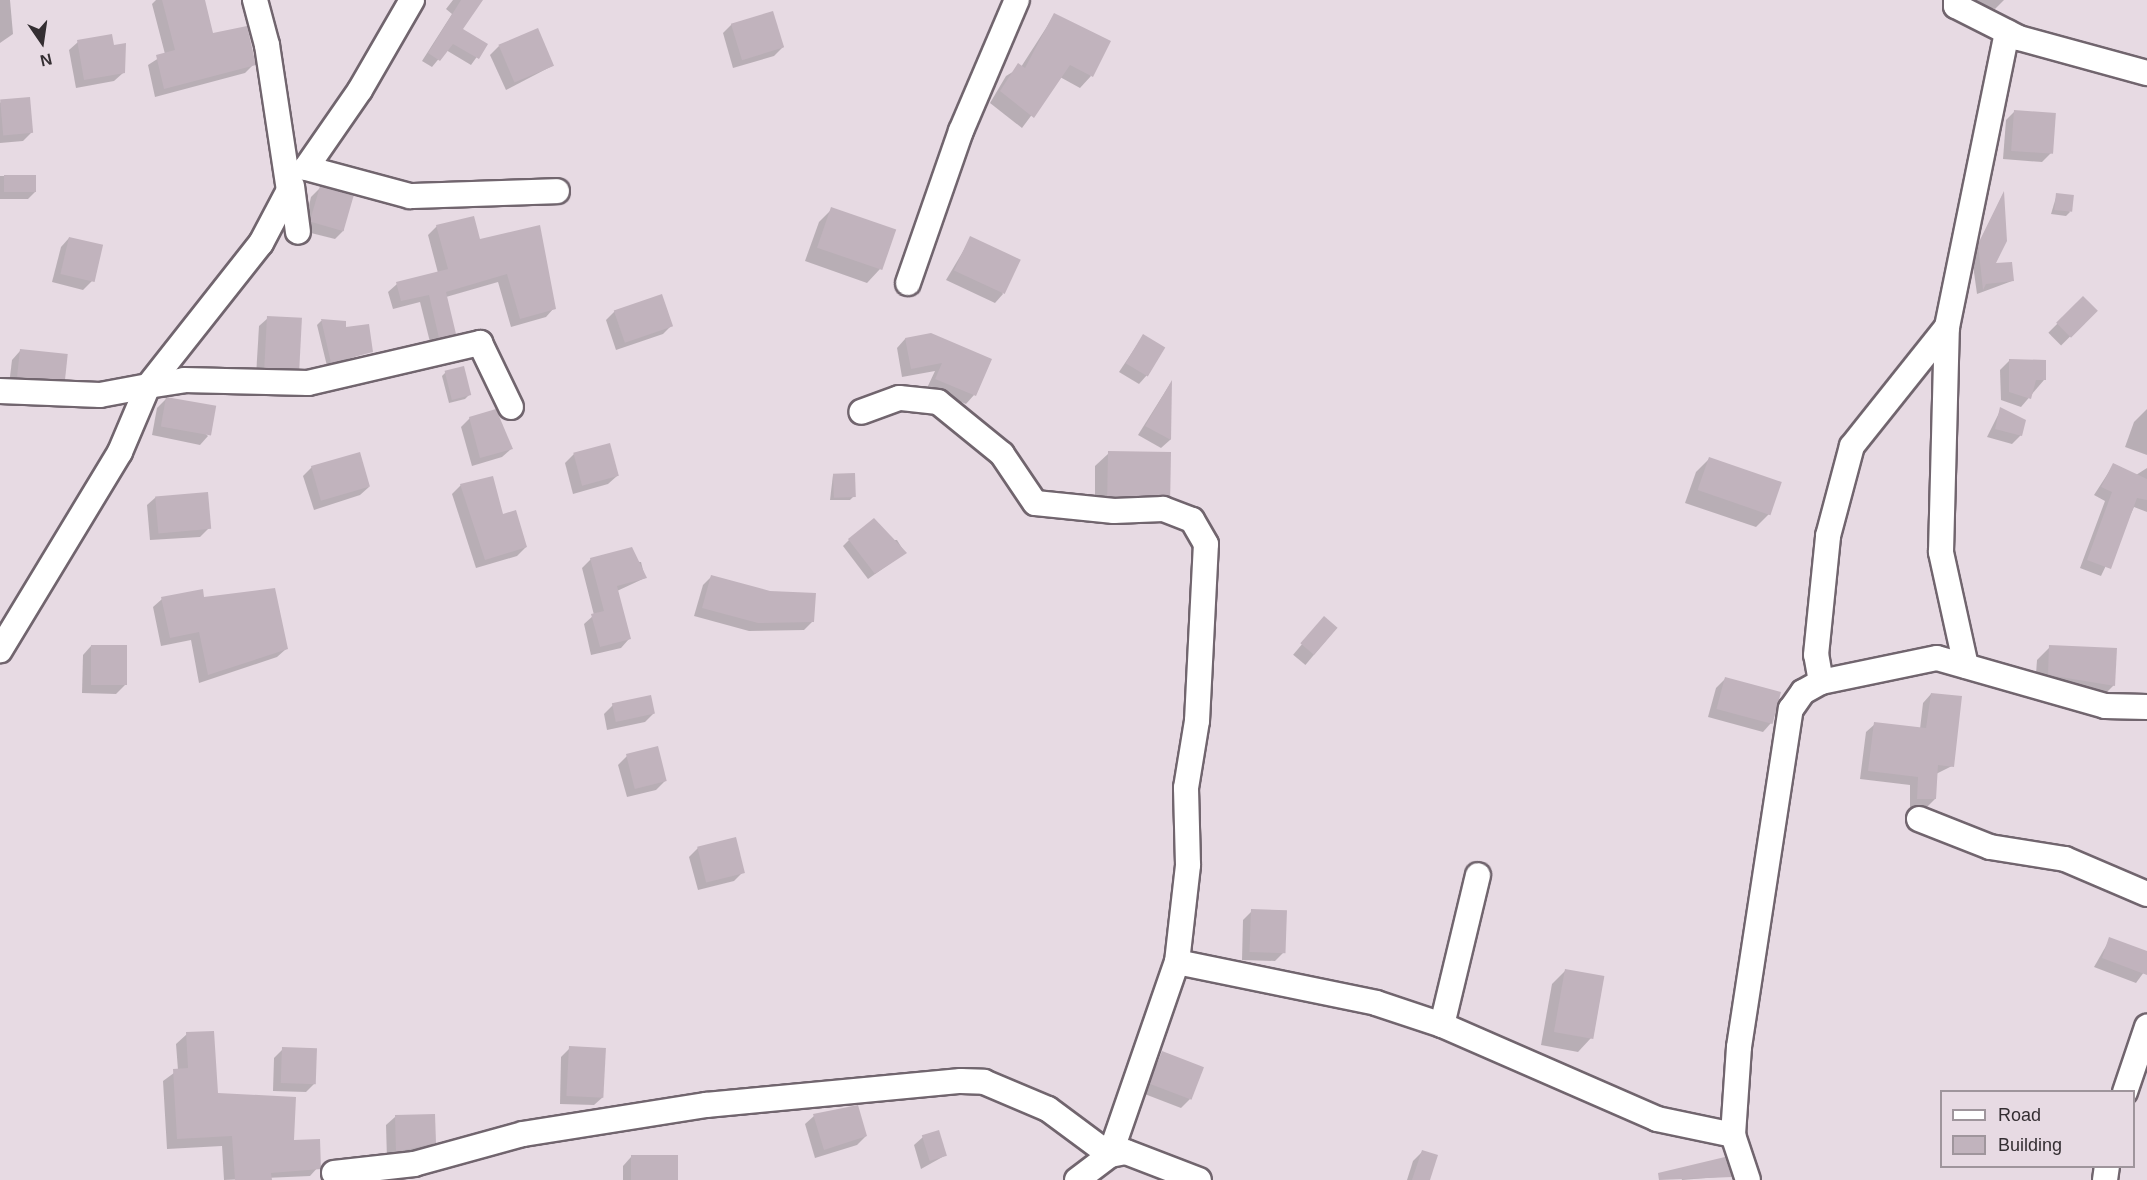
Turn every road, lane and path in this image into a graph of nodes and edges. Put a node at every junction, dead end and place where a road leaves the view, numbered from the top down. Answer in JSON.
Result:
{"nodes":[{"id":1,"x":255,"y":0,"type":"edge"},
{"id":2,"x":412,"y":0,"type":"edge"},
{"id":3,"x":1017,"y":0,"type":"edge"},
{"id":4,"x":1956,"y":0,"type":"edge"},
{"id":5,"x":2007,"y":32,"type":"junction"},
{"id":6,"x":2147,"y":73,"type":"edge"},
{"id":7,"x":306,"y":168,"type":"junction"},
{"id":8,"x":289,"y":190,"type":"junction"},
{"id":9,"x":557,"y":191,"type":"dead end"},
{"id":10,"x":298,"y":232,"type":"dead end"},
{"id":11,"x":908,"y":283,"type":"dead end"},
{"id":12,"x":1947,"y":327,"type":"junction"},
{"id":13,"x":148,"y":386,"type":"junction"},
{"id":14,"x":0,"y":391,"type":"edge"},
{"id":15,"x":512,"y":407,"type":"dead end"},
{"id":16,"x":861,"y":412,"type":"dead end"},
{"id":17,"x":0,"y":650,"type":"edge"},
{"id":18,"x":1966,"y":666,"type":"junction"},
{"id":19,"x":1821,"y":682,"type":"junction"},
{"id":20,"x":2147,"y":707,"type":"edge"},
{"id":21,"x":1919,"y":819,"type":"dead end"},
{"id":22,"x":1478,"y":875,"type":"dead end"},
{"id":23,"x":2147,"y":894,"type":"edge"},
{"id":24,"x":1177,"y":962,"type":"junction"},
{"id":25,"x":1442,"y":1025,"type":"junction"},
{"id":26,"x":2147,"y":1027,"type":"edge"},
{"id":27,"x":2126,"y":1090,"type":"edge"},
{"id":28,"x":1733,"y":1135,"type":"junction"},
{"id":29,"x":1110,"y":1155,"type":"junction"},
{"id":30,"x":334,"y":1173,"type":"dead end"},
{"id":31,"x":1077,"y":1180,"type":"edge"},
{"id":32,"x":1199,"y":1180,"type":"edge"},
{"id":33,"x":1748,"y":1180,"type":"edge"}],
"edges":[{"from":1,"to":8,"type":"street"},
{"from":2,"to":7,"type":"street"},
{"from":3,"to":11,"type":"street"},
{"from":4,"to":5,"type":"street"},
{"from":5,"to":6,"type":"street"},
{"from":5,"to":12,"type":"street"},
{"from":7,"to":8,"type":"street"},
{"from":7,"to":9,"type":"street"},
{"from":8,"to":10,"type":"street"},
{"from":8,"to":13,"type":"street"},
{"from":12,"to":18,"type":"street"},
{"from":12,"to":19,"type":"street"},
{"from":13,"to":14,"type":"street"},
{"from":13,"to":15,"type":"street"},
{"from":13,"to":17,"type":"street"},
{"from":16,"to":24,"type":"street"},
{"from":18,"to":19,"type":"street"},
{"from":18,"to":20,"type":"street"},
{"from":19,"to":28,"type":"street"},
{"from":21,"to":23,"type":"street"},
{"from":22,"to":25,"type":"street"},
{"from":24,"to":25,"type":"street"},
{"from":24,"to":29,"type":"street"},
{"from":25,"to":28,"type":"street"},
{"from":26,"to":27,"type":"street"},
{"from":28,"to":33,"type":"street"},
{"from":29,"to":30,"type":"street"},
{"from":29,"to":31,"type":"street"},
{"from":29,"to":32,"type":"street"}]}
